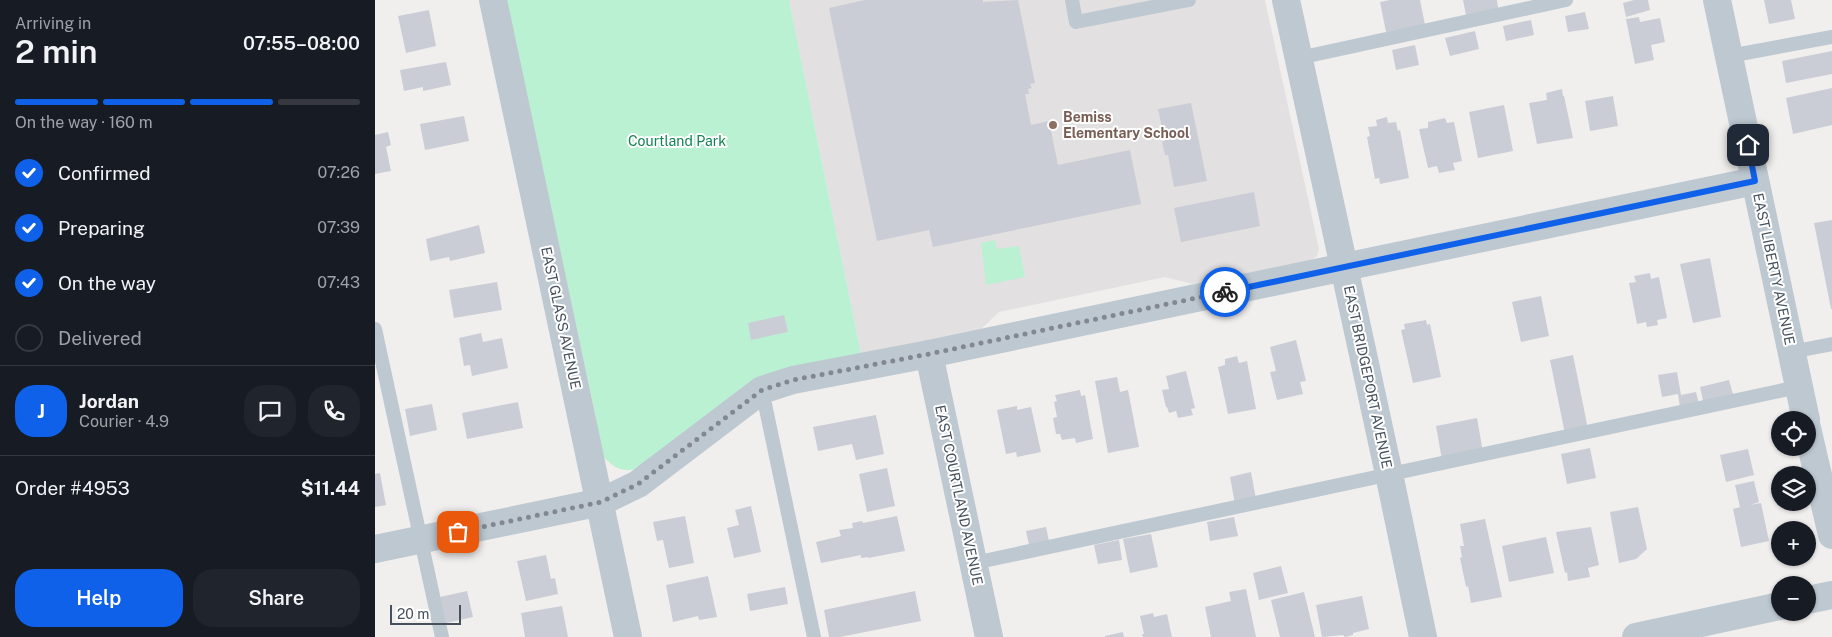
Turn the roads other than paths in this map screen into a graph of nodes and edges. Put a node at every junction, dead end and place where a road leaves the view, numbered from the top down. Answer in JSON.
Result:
{"nodes":[{"id":1,"x":493,"y":0,"type":"edge"},
{"id":2,"x":1072,"y":0,"type":"edge"},
{"id":3,"x":1189,"y":0,"type":"edge"},
{"id":4,"x":1286,"y":0,"type":"edge"},
{"id":5,"x":1566,"y":0,"type":"edge"},
{"id":6,"x":1717,"y":0,"type":"edge"},
{"id":7,"x":1832,"y":37,"type":"edge"},
{"id":8,"x":1729,"y":56,"type":"junction"},
{"id":9,"x":1299,"y":58,"type":"junction"},
{"id":10,"x":1755,"y":181,"type":"junction"},
{"id":11,"x":1344,"y":267,"type":"junction"},
{"id":12,"x":375,"y":329,"type":"edge"},
{"id":13,"x":1832,"y":344,"type":"edge"},
{"id":14,"x":1791,"y":352,"type":"junction"},
{"id":15,"x":929,"y":354,"type":"junction"},
{"id":16,"x":1798,"y":387,"type":"junction"},
{"id":17,"x":762,"y":390,"type":"junction"},
{"id":18,"x":1804,"y":411,"type":"edge"},
{"id":19,"x":1814,"y":456,"type":"edge"},
{"id":20,"x":1389,"y":474,"type":"junction"},
{"id":21,"x":601,"y":502,"type":"junction"},
{"id":22,"x":1832,"y":535,"type":"edge"},
{"id":23,"x":422,"y":539,"type":"junction"},
{"id":24,"x":375,"y":549,"type":"edge"},
{"id":25,"x":974,"y":563,"type":"junction"},
{"id":26,"x":1832,"y":595,"type":"edge"},
{"id":27,"x":1816,"y":598,"type":"edge"},
{"id":28,"x":1771,"y":608,"type":"edge"},
{"id":29,"x":442,"y":637,"type":"edge"},
{"id":30,"x":628,"y":637,"type":"edge"},
{"id":31,"x":814,"y":637,"type":"edge"},
{"id":32,"x":989,"y":637,"type":"edge"},
{"id":33,"x":1423,"y":637,"type":"edge"},
{"id":34,"x":1636,"y":637,"type":"edge"}],
"edges":[{"from":1,"to":21,"type":"street","name":"EAST GLASS AVENUE"},
{"from":2,"to":3,"type":"lane"},
{"from":4,"to":9,"type":"street","name":"EAST BRIDGEPORT AVENUE"},
{"from":5,"to":9,"type":"lane"},
{"from":6,"to":8,"type":"street","name":"EAST LIBERTY AVENUE"},
{"from":7,"to":8,"type":"lane"},
{"from":8,"to":10,"type":"street","name":"EAST LIBERTY AVENUE"},
{"from":9,"to":11,"type":"street","name":"EAST BRIDGEPORT AVENUE"},
{"from":10,"to":11,"type":"street"},
{"from":10,"to":14,"type":"street","name":"EAST LIBERTY AVENUE"},
{"from":11,"to":15,"type":"street"},
{"from":11,"to":20,"type":"street","name":"EAST BRIDGEPORT AVENUE"},
{"from":12,"to":23,"type":"lane"},
{"from":13,"to":14,"type":"lane"},
{"from":14,"to":16,"type":"street","name":"EAST LIBERTY AVENUE"},
{"from":15,"to":17,"type":"street"},
{"from":15,"to":25,"type":"street","name":"EAST COURTLAND AVENUE"},
{"from":16,"to":18,"type":"street","name":"EAST LIBERTY AVENUE"},
{"from":16,"to":20,"type":"lane"},
{"from":17,"to":21,"type":"street"},
{"from":17,"to":31,"type":"lane"},
{"from":19,"to":22,"type":"street"},
{"from":20,"to":25,"type":"lane"},
{"from":20,"to":33,"type":"street","name":"EAST BRIDGEPORT AVENUE"},
{"from":21,"to":23,"type":"street"},
{"from":21,"to":30,"type":"street","name":"EAST GLASS AVENUE"},
{"from":23,"to":24,"type":"street"},
{"from":23,"to":29,"type":"lane"},
{"from":25,"to":32,"type":"street","name":"EAST COURTLAND AVENUE"},
{"from":26,"to":27,"type":"street"},
{"from":28,"to":34,"type":"street"}]}
